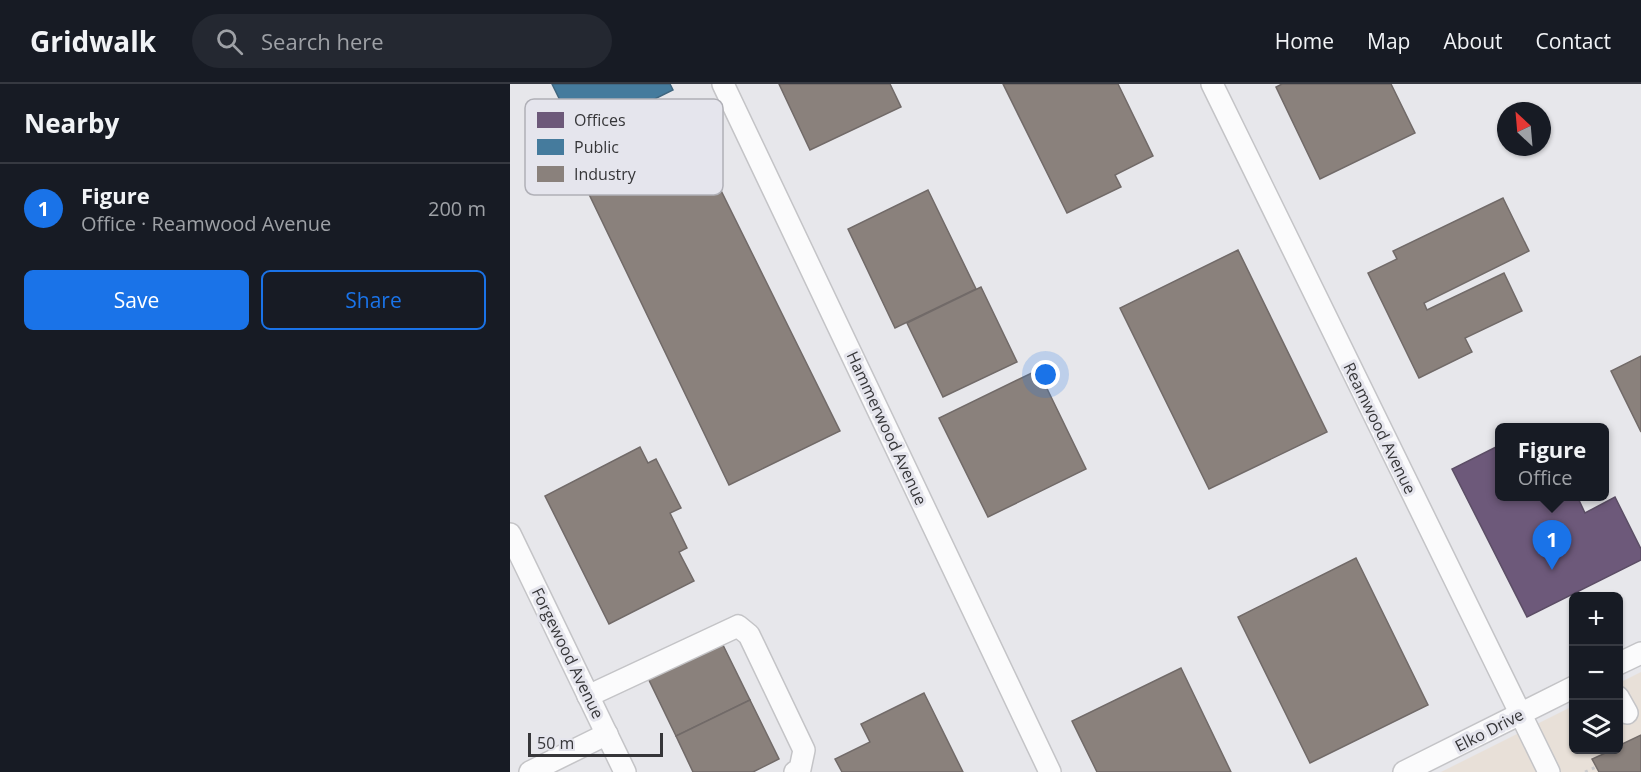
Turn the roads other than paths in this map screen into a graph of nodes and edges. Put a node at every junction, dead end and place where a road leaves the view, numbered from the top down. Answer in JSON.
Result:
{"nodes":[{"id":1,"x":723,"y":84,"type":"edge"},
{"id":2,"x":1212,"y":84,"type":"edge"},
{"id":3,"x":510,"y":534,"type":"edge"},
{"id":4,"x":1641,"y":653,"type":"edge"},
{"id":5,"x":1623,"y":662,"type":"edge"},
{"id":6,"x":1569,"y":690,"type":"edge"},
{"id":7,"x":588,"y":696,"type":"junction"},
{"id":8,"x":1521,"y":714,"type":"junction"},
{"id":9,"x":607,"y":734,"type":"junction"},
{"id":10,"x":530,"y":772,"type":"edge"},
{"id":11,"x":625,"y":772,"type":"edge"},
{"id":12,"x":795,"y":772,"type":"edge"},
{"id":13,"x":1050,"y":772,"type":"edge"},
{"id":14,"x":1404,"y":772,"type":"edge"},
{"id":15,"x":1549,"y":772,"type":"edge"}],
"edges":[{"from":1,"to":13,"type":"street","name":"Hammerwood Avenue"},
{"from":2,"to":8,"type":"street","name":"Reamwood Avenue"},
{"from":3,"to":7,"type":"street","name":"Forgewood Avenue"},
{"from":4,"to":5,"type":"street"},
{"from":6,"to":8,"type":"street","name":"Elko Drive"},
{"from":7,"to":9,"type":"street","name":"Forgewood Avenue"},
{"from":7,"to":12,"type":"street"},
{"from":8,"to":14,"type":"street","name":"Elko Drive"},
{"from":8,"to":15,"type":"street","name":"Reamwood Avenue"},
{"from":9,"to":10,"type":"street"},
{"from":9,"to":11,"type":"street","name":"Forgewood Avenue"}]}
